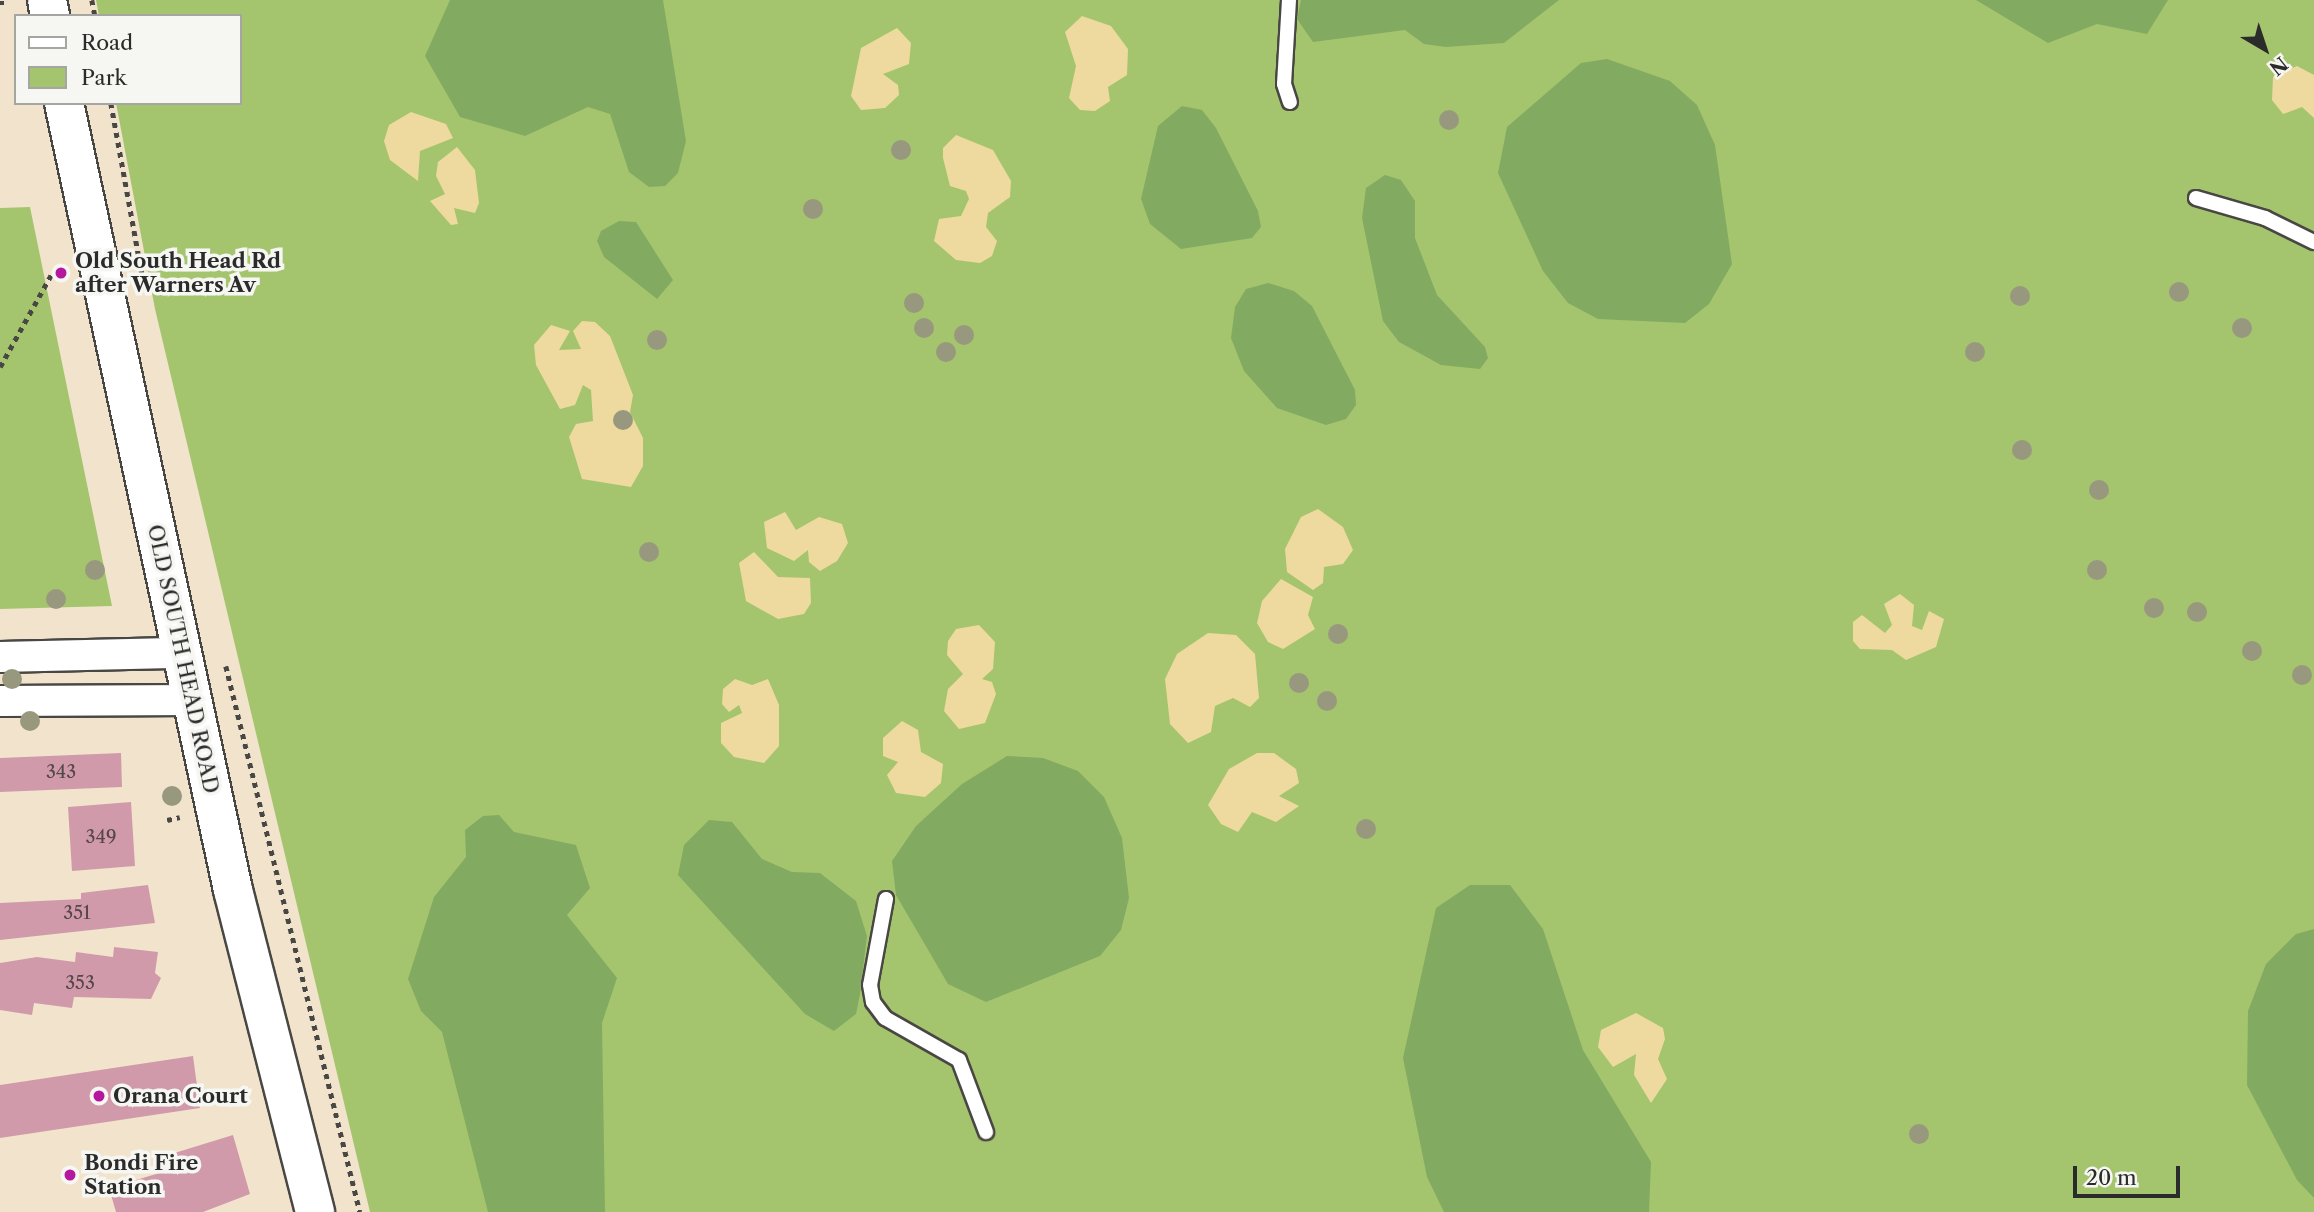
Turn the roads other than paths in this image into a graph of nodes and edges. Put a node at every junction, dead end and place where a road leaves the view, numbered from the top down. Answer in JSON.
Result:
{"nodes":[{"id":1,"x":1289,"y":0,"type":"edge"},
{"id":2,"x":1290,"y":102,"type":"dead end"},
{"id":3,"x":64,"y":105,"type":"edge"},
{"id":4,"x":2196,"y":198,"type":"dead end"},
{"id":5,"x":2314,"y":242,"type":"edge"},
{"id":6,"x":183,"y":653,"type":"junction"},
{"id":7,"x":0,"y":657,"type":"edge"},
{"id":8,"x":0,"y":701,"type":"edge"},
{"id":9,"x":193,"y":701,"type":"junction"},
{"id":10,"x":886,"y":899,"type":"dead end"},
{"id":11,"x":986,"y":1132,"type":"dead end"},
{"id":12,"x":313,"y":1211,"type":"edge"}],
"edges":[{"from":1,"to":2,"type":"lane"},
{"from":3,"to":6,"type":"main road","name":"OLD SOUTH HEAD ROAD"},
{"from":4,"to":5,"type":"lane"},
{"from":6,"to":7,"type":"street"},
{"from":6,"to":9,"type":"main road","name":"OLD SOUTH HEAD ROAD"},
{"from":8,"to":9,"type":"street"},
{"from":9,"to":12,"type":"main road","name":"OLD SOUTH HEAD ROAD"},
{"from":10,"to":11,"type":"lane"}]}
